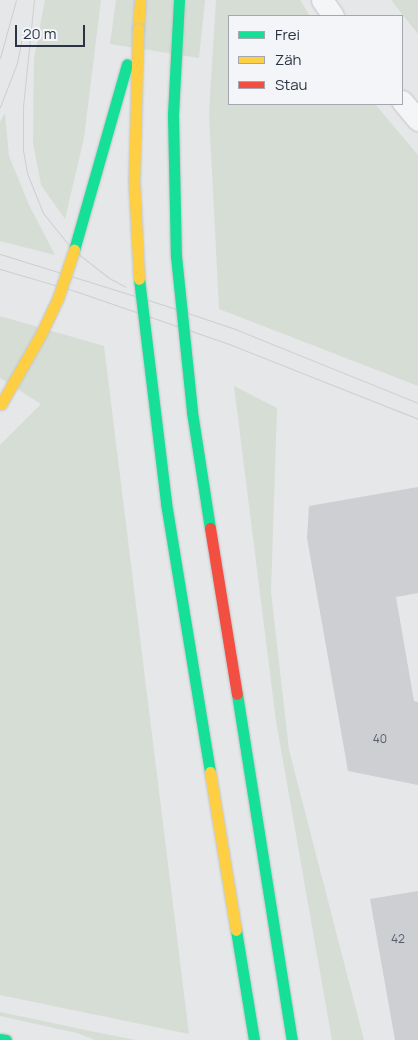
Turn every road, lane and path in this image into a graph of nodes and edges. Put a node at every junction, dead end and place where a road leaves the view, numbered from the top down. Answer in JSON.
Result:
{"nodes":[{"id":1,"x":140,"y":0,"type":"edge"},
{"id":2,"x":178,"y":0,"type":"edge"},
{"id":3,"x":322,"y":0,"type":"edge"},
{"id":4,"x":332,"y":15,"type":"edge"},
{"id":5,"x":138,"y":28,"type":"junction"},
{"id":6,"x":403,"y":103,"type":"edge"},
{"id":7,"x":418,"y":120,"type":"edge"},
{"id":8,"x":1,"y":405,"type":"edge"},
{"id":9,"x":254,"y":1040,"type":"edge"},
{"id":10,"x":292,"y":1040,"type":"edge"}],
"edges":[{"from":1,"to":5,"type":"main road"},
{"from":2,"to":10,"type":"main road","bridge":true},
{"from":3,"to":4,"type":"street"},
{"from":5,"to":8,"type":"main road","bridge":true},
{"from":5,"to":9,"type":"main road","bridge":true},
{"from":6,"to":7,"type":"street"}]}
